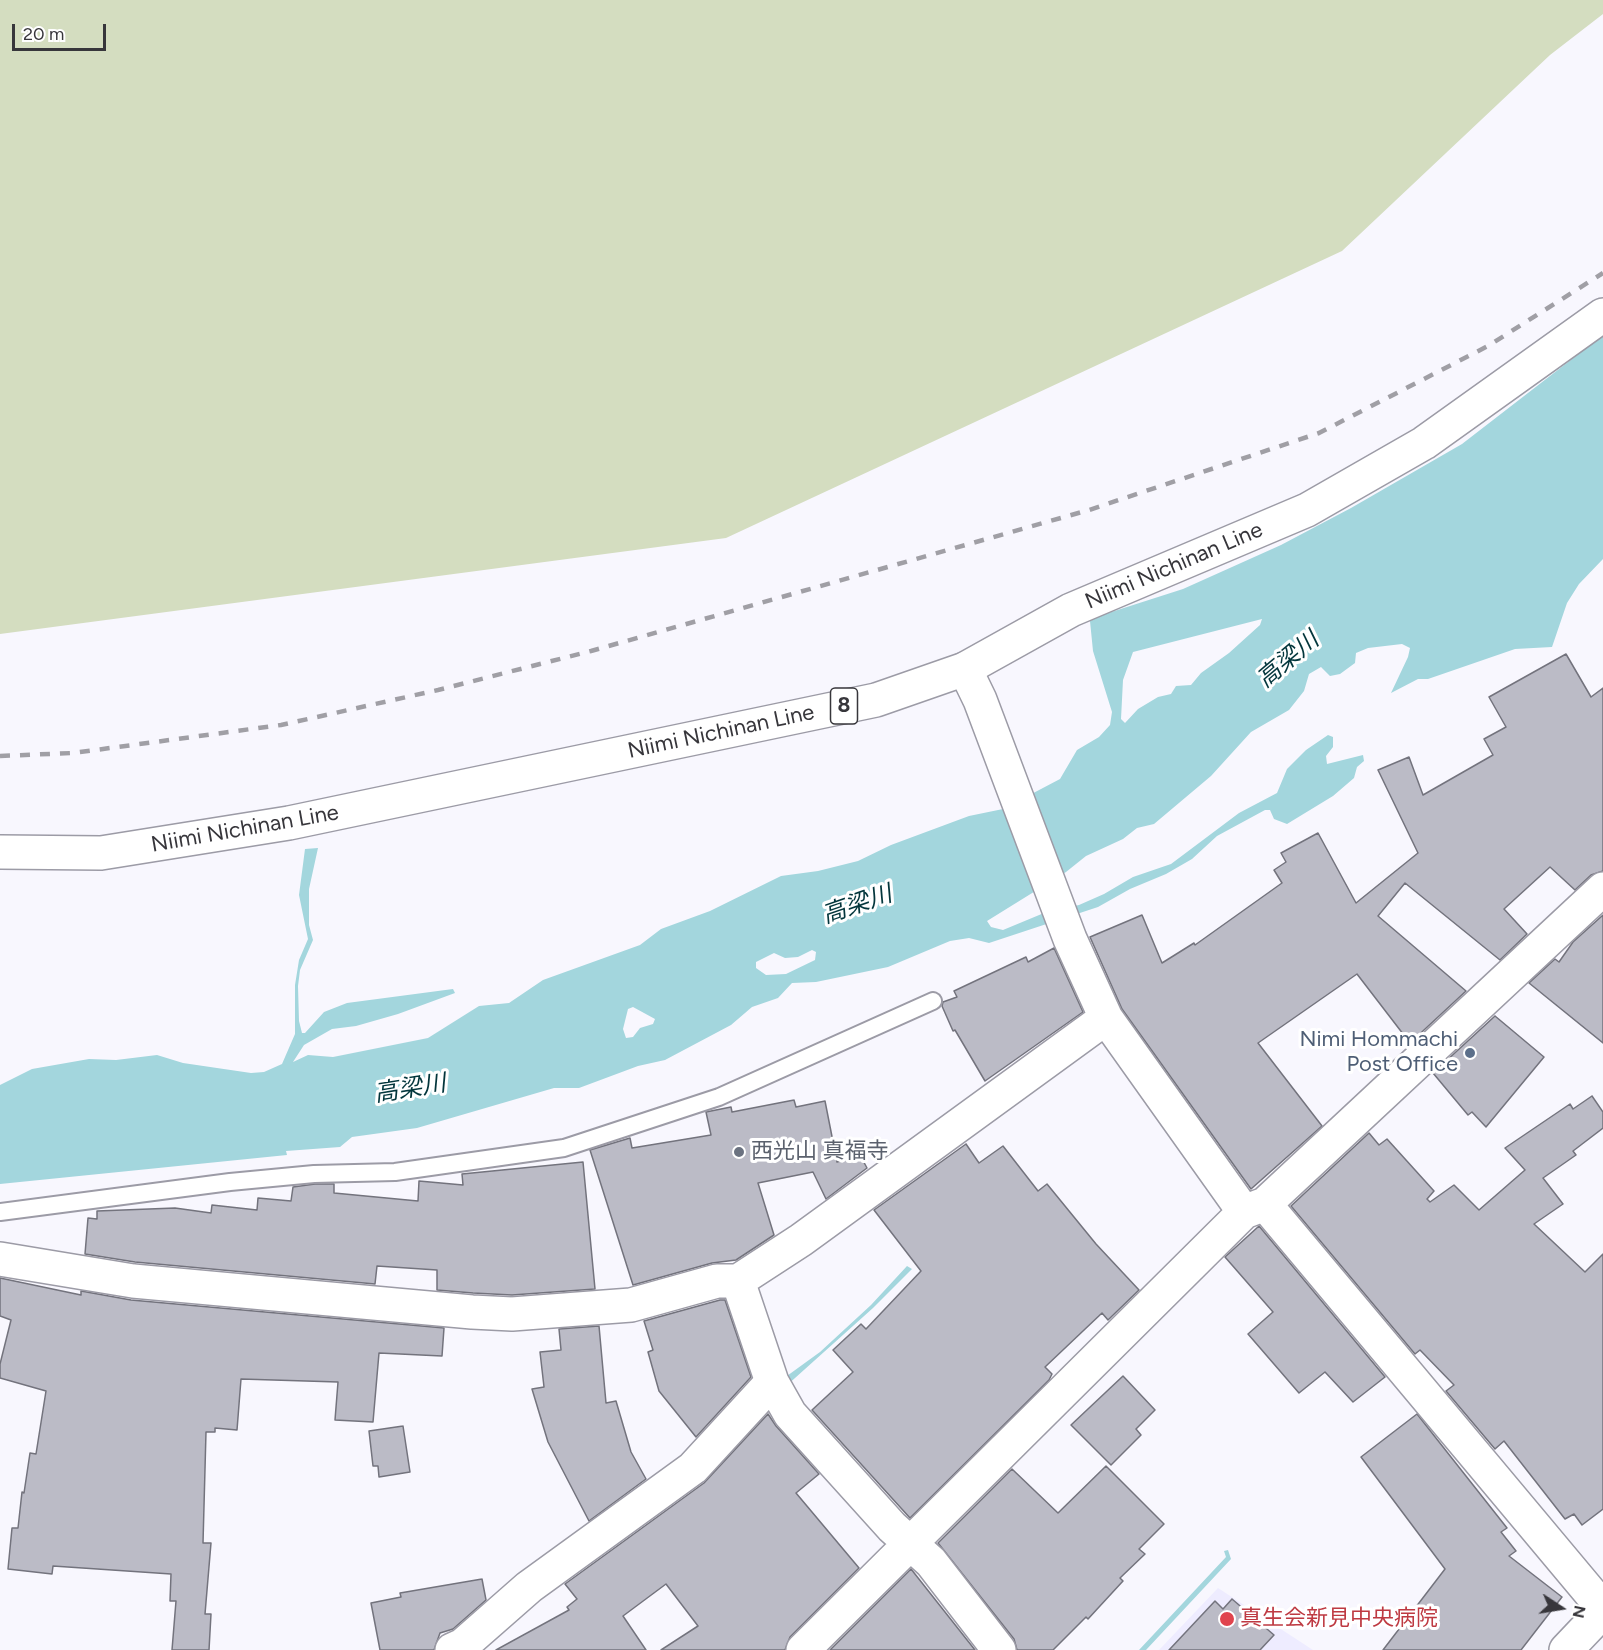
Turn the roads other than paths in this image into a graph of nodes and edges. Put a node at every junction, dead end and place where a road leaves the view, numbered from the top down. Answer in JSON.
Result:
{"nodes":[{"id":1,"x":1603,"y":315,"type":"edge"},
{"id":2,"x":965,"y":669,"type":"junction"},
{"id":3,"x":0,"y":852,"type":"edge"},
{"id":4,"x":1603,"y":889,"type":"edge"},
{"id":5,"x":933,"y":1001,"type":"dead end"},
{"id":6,"x":1106,"y":1018,"type":"junction"},
{"id":7,"x":1254,"y":1208,"type":"junction"},
{"id":8,"x":0,"y":1212,"type":"edge"},
{"id":9,"x":0,"y":1259,"type":"edge"},
{"id":10,"x":738,"y":1281,"type":"junction"},
{"id":11,"x":772,"y":1382,"type":"junction"},
{"id":12,"x":910,"y":1542,"type":"junction"},
{"id":13,"x":1603,"y":1610,"type":"edge"},
{"id":14,"x":452,"y":1650,"type":"edge"},
{"id":15,"x":803,"y":1650,"type":"edge"},
{"id":16,"x":999,"y":1650,"type":"edge"},
{"id":17,"x":1566,"y":1650,"type":"edge"}],
"edges":[{"from":1,"to":2,"type":"street","name":"Niimi Nichinan Line","number":"8"},
{"from":2,"to":3,"type":"street","name":"Niimi Nichinan Line","number":"8"},
{"from":2,"to":6,"type":"street"},
{"from":4,"to":7,"type":"street"},
{"from":5,"to":8,"type":"lane"},
{"from":6,"to":7,"type":"street"},
{"from":6,"to":10,"type":"street"},
{"from":7,"to":12,"type":"street"},
{"from":7,"to":13,"type":"street"},
{"from":9,"to":10,"type":"street"},
{"from":10,"to":11,"type":"street"},
{"from":11,"to":12,"type":"street"},
{"from":11,"to":14,"type":"street"},
{"from":12,"to":15,"type":"street"},
{"from":12,"to":16,"type":"street"},
{"from":13,"to":17,"type":"street"}]}
